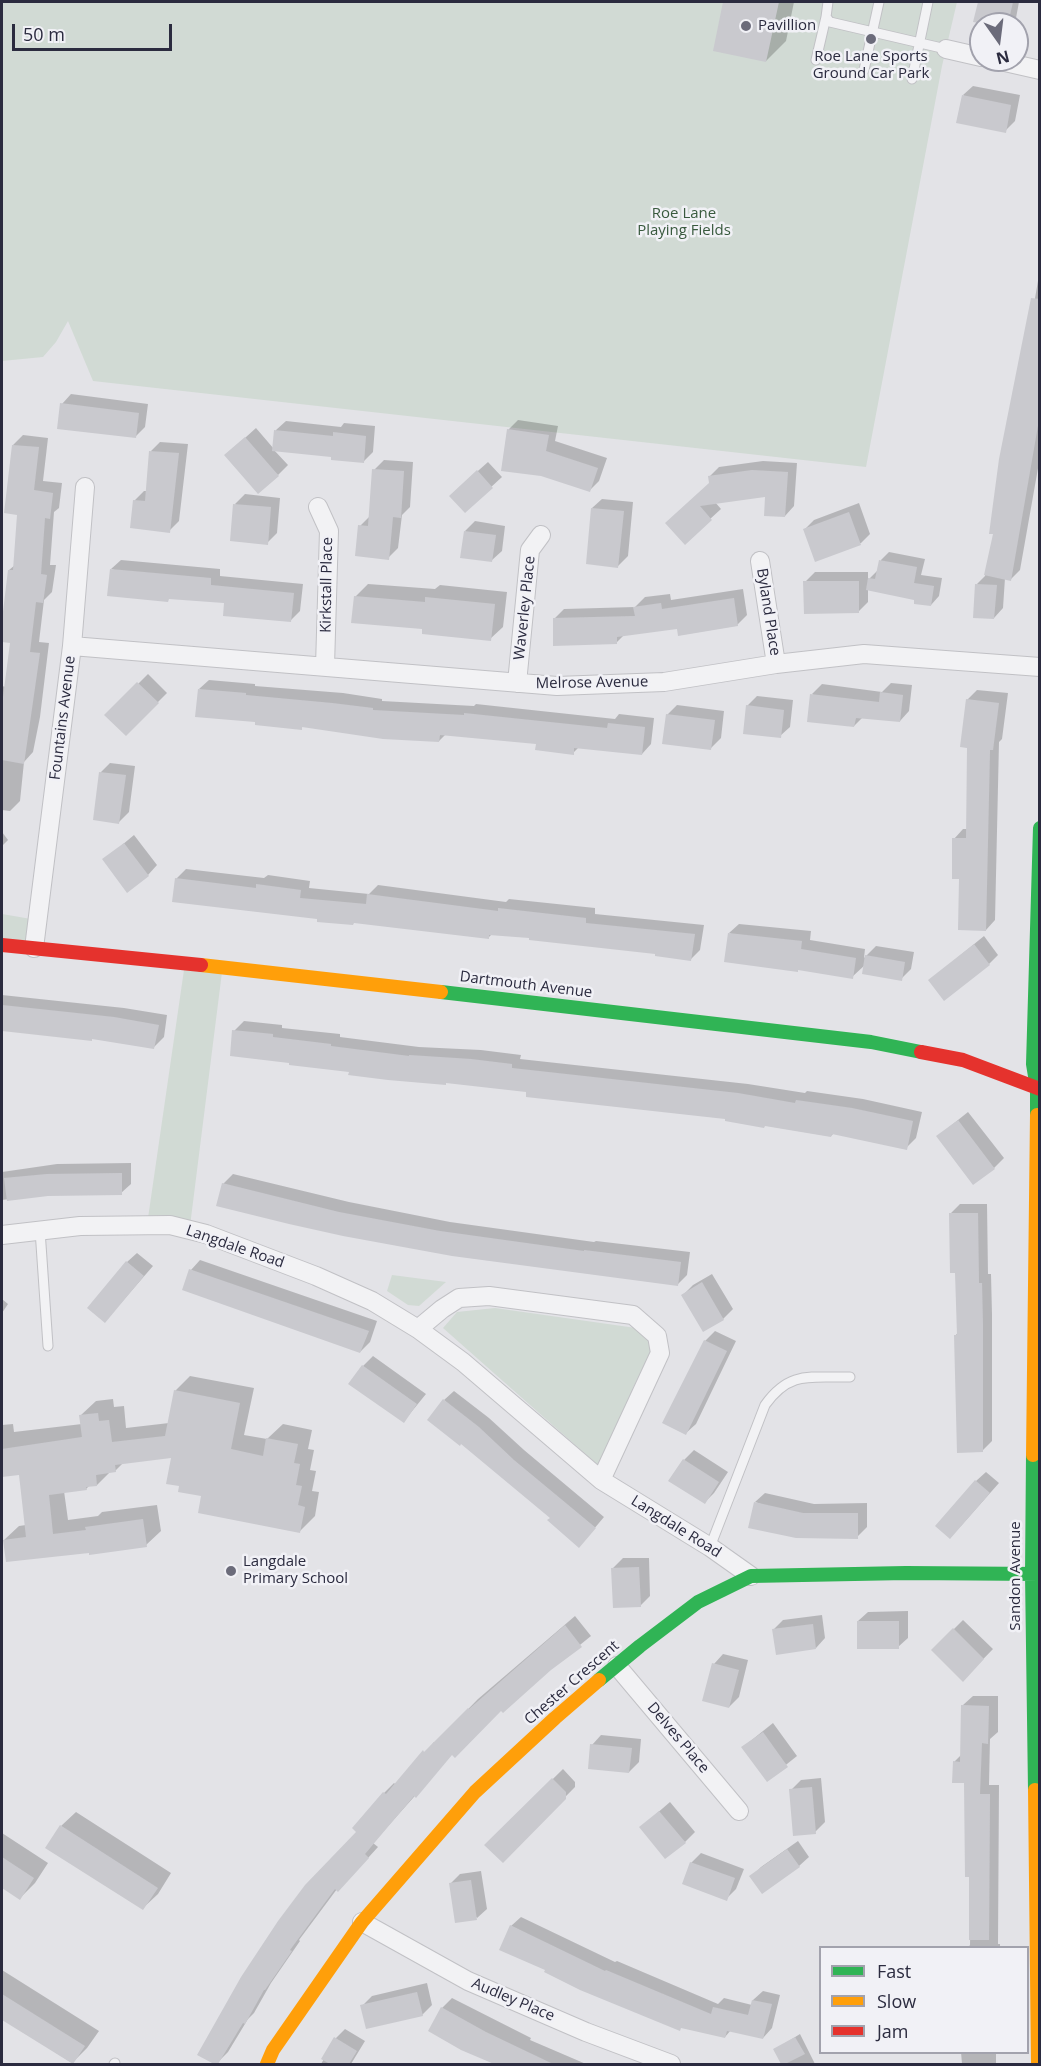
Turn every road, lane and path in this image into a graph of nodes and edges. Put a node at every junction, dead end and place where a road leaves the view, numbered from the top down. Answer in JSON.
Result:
{"nodes":[{"id":1,"x":828,"y":2,"type":"edge"},
{"id":2,"x":879,"y":2,"type":"edge"},
{"id":3,"x":928,"y":2,"type":"edge"},
{"id":4,"x":826,"y":17,"type":"junction"},
{"id":5,"x":872,"y":32,"type":"junction"},
{"id":6,"x":920,"y":42,"type":"junction"},
{"id":7,"x":946,"y":49,"type":"joint"},
{"id":8,"x":969,"y":54,"type":"edge"},
{"id":9,"x":816,"y":60,"type":"dead end"},
{"id":10,"x":864,"y":70,"type":"dead end"},
{"id":11,"x":912,"y":79,"type":"dead end"},
{"id":12,"x":85,"y":487,"type":"dead end"},
{"id":13,"x":318,"y":507,"type":"dead end"},
{"id":14,"x":541,"y":536,"type":"dead end"},
{"id":15,"x":760,"y":561,"type":"dead end"},
{"id":16,"x":72,"y":646,"type":"junction"},
{"id":17,"x":776,"y":664,"type":"junction"},
{"id":18,"x":325,"y":666,"type":"junction"},
{"id":19,"x":1040,"y":667,"type":"edge"},
{"id":20,"x":517,"y":683,"type":"junction"},
{"id":21,"x":1040,"y":828,"type":"edge"},
{"id":22,"x":2,"y":945,"type":"edge"},
{"id":23,"x":34,"y":948,"type":"junction"},
{"id":24,"x":1038,"y":1089,"type":"edge"},
{"id":25,"x":40,"y":1230,"type":"junction"},
{"id":26,"x":2,"y":1235,"type":"edge"},
{"id":27,"x":418,"y":1329,"type":"junction"},
{"id":28,"x":48,"y":1346,"type":"dead end"},
{"id":29,"x":850,"y":1377,"type":"dead end"},
{"id":30,"x":601,"y":1480,"type":"junction"},
{"id":31,"x":710,"y":1547,"type":"junction"},
{"id":32,"x":1036,"y":1574,"type":"edge"},
{"id":33,"x":751,"y":1576,"type":"junction"},
{"id":34,"x":617,"y":1666,"type":"junction"},
{"id":35,"x":739,"y":1811,"type":"dead end"},
{"id":36,"x":362,"y":1922,"type":"junction"},
{"id":37,"x":267,"y":2064,"type":"edge"},
{"id":38,"x":671,"y":2064,"type":"edge"},
{"id":39,"x":1038,"y":2064,"type":"edge"}],
"edges":[{"from":1,"to":4,"type":"lane"},
{"from":2,"to":5,"type":"lane"},
{"from":3,"to":6,"type":"lane"},
{"from":4,"to":5,"type":"lane"},
{"from":4,"to":9,"type":"lane"},
{"from":5,"to":6,"type":"lane"},
{"from":5,"to":10,"type":"lane"},
{"from":6,"to":7,"type":"lane"},
{"from":6,"to":11,"type":"lane"},
{"from":7,"to":8,"type":"street"},
{"from":12,"to":16,"type":"street","name":"Fountains Avenue"},
{"from":13,"to":18,"type":"street","name":"Kirkstall Place"},
{"from":14,"to":20,"type":"street","name":"Waverley Place"},
{"from":15,"to":17,"type":"street","name":"Byland Place"},
{"from":16,"to":18,"type":"street","name":"Melrose Avenue"},
{"from":16,"to":23,"type":"street","name":"Fountains Avenue"},
{"from":17,"to":19,"type":"street","name":"Melrose Avenue"},
{"from":17,"to":20,"type":"street","name":"Melrose Avenue"},
{"from":18,"to":20,"type":"street","name":"Melrose Avenue"},
{"from":21,"to":24,"type":"street","name":"Sandon Avenue"},
{"from":22,"to":23,"type":"street","name":"Dartmouth Avenue"},
{"from":23,"to":24,"type":"street","name":"Dartmouth Avenue"},
{"from":24,"to":32,"type":"street","name":"Sandon Avenue"},
{"from":25,"to":26,"type":"street","name":"Langdale Road"},
{"from":25,"to":27,"type":"street","name":"Langdale Road"},
{"from":25,"to":28,"type":"lane"},
{"from":27,"to":30,"type":"street","name":"Langdale Road"},
{"from":27,"to":30,"type":"street"},
{"from":29,"to":31,"type":"lane"},
{"from":30,"to":31,"type":"street","name":"Langdale Road"},
{"from":31,"to":33,"type":"street","name":"Langdale Road"},
{"from":32,"to":33,"type":"street","name":"Chester Crescent"},
{"from":32,"to":39,"type":"street","name":"Sandon Avenue"},
{"from":33,"to":34,"type":"street","name":"Chester Crescent"},
{"from":34,"to":35,"type":"street","name":"Delves Place"},
{"from":34,"to":36,"type":"street","name":"Chester Crescent"},
{"from":36,"to":37,"type":"street","name":"Chester Crescent"},
{"from":36,"to":38,"type":"street","name":"Audley Place"}]}
